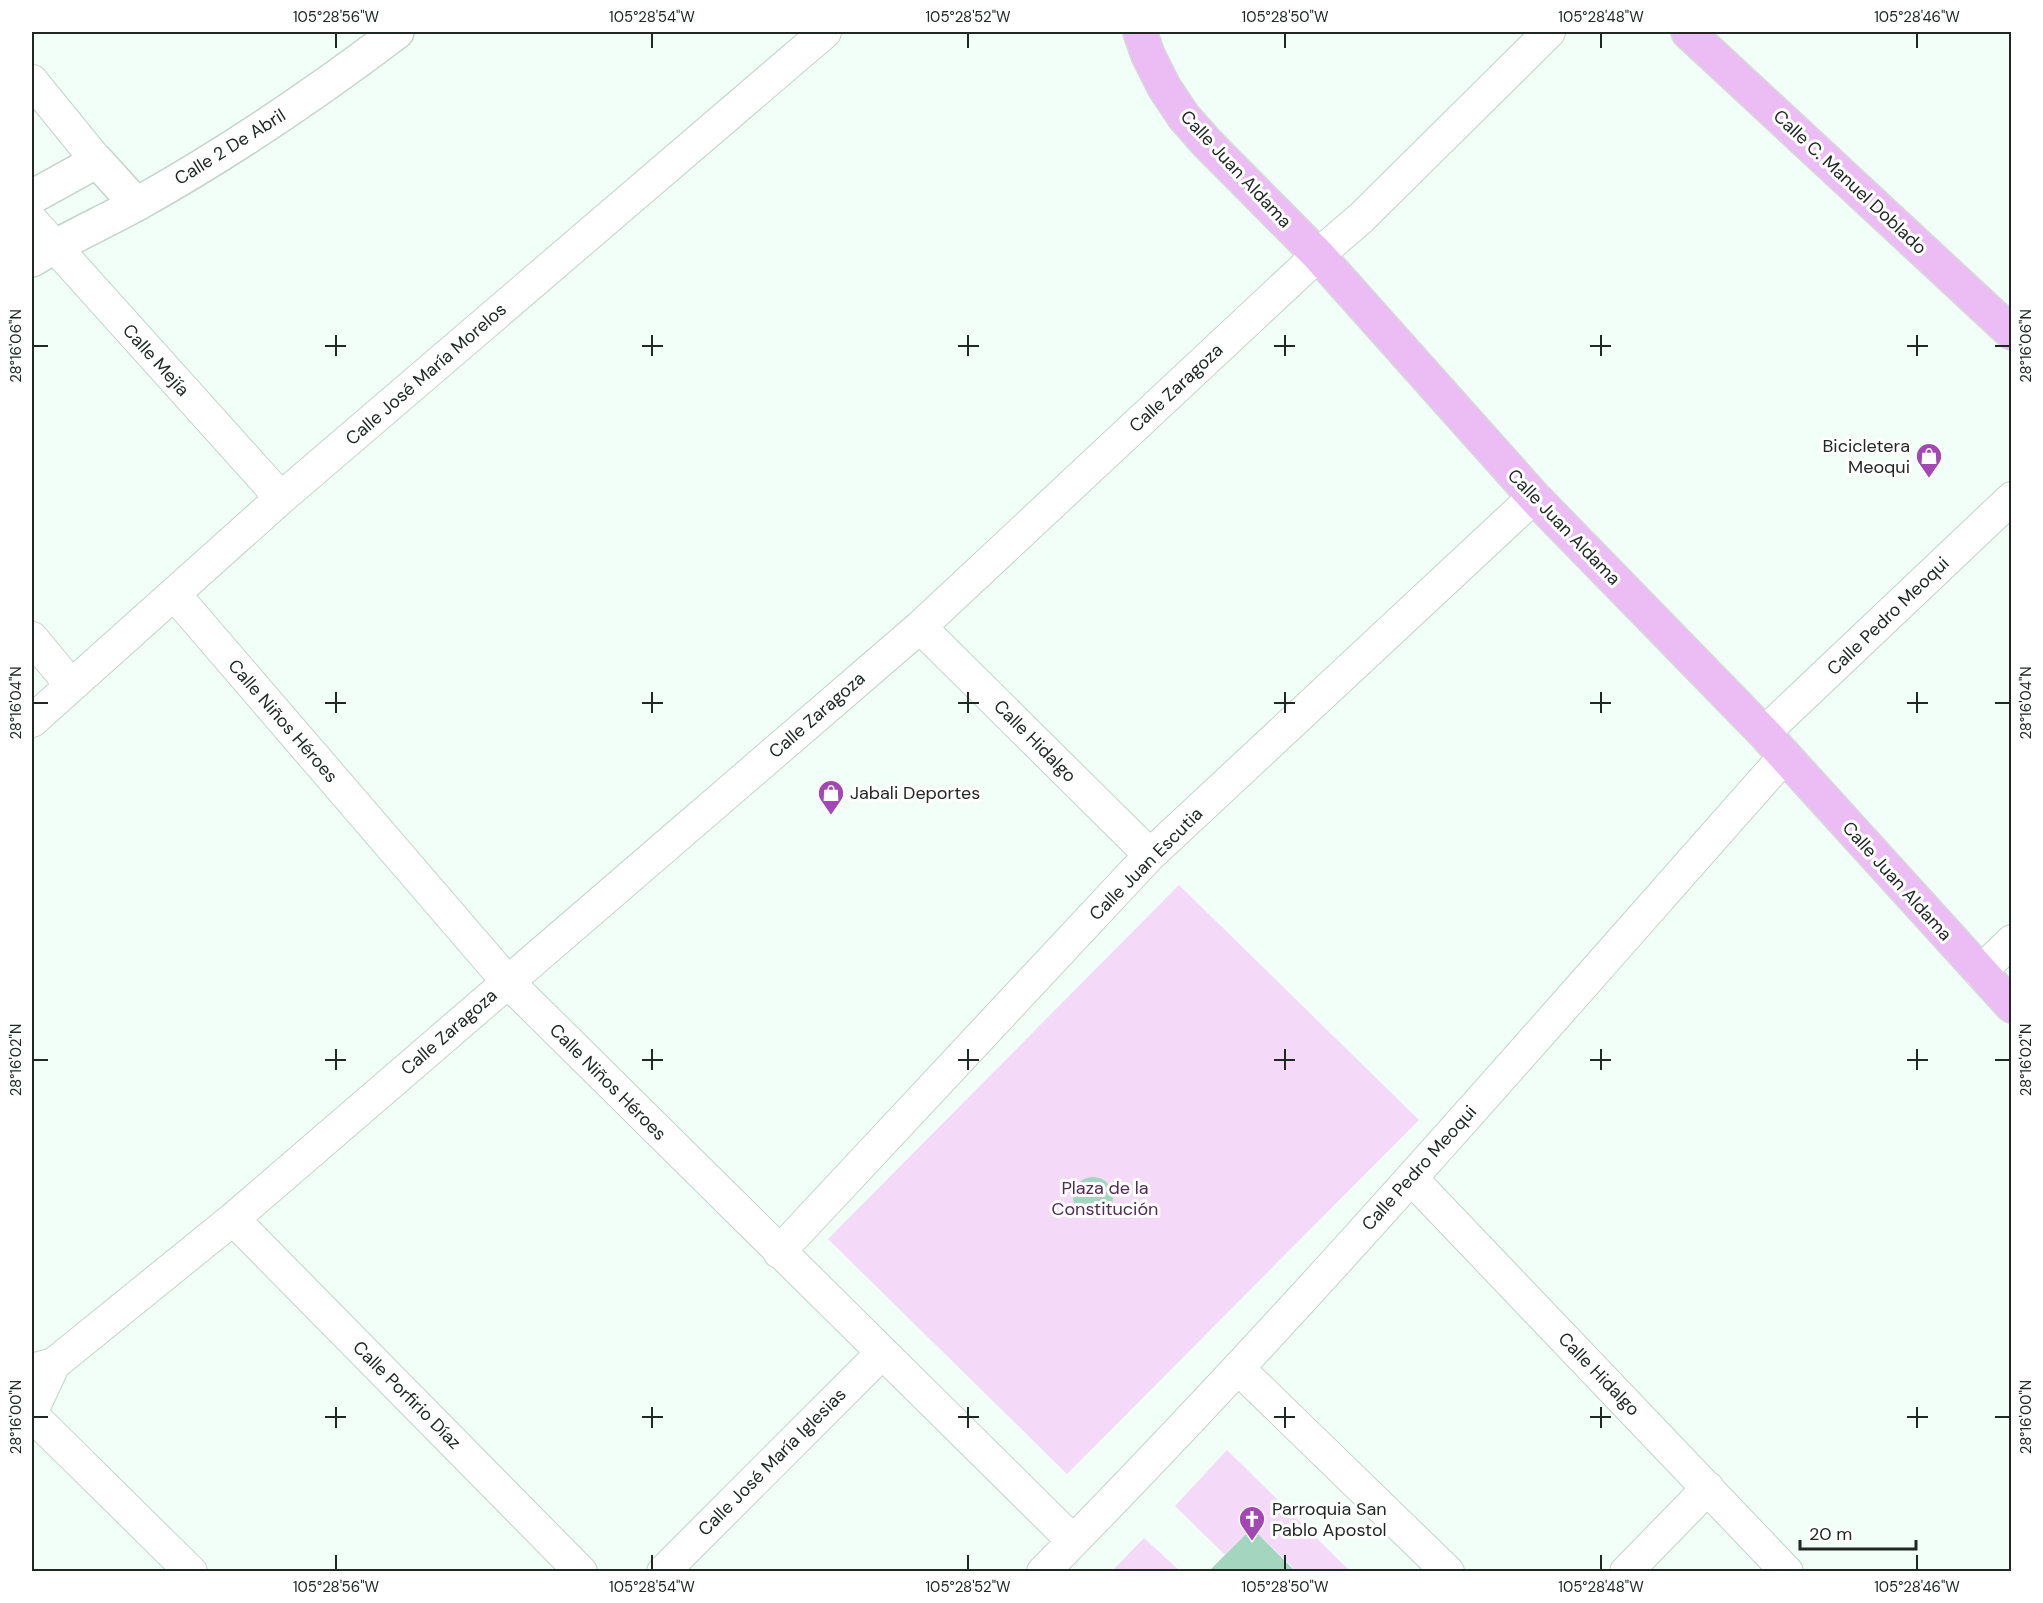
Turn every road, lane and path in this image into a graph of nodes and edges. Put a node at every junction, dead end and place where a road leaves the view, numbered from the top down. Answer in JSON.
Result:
{"nodes":[{"id":1,"x":397,"y":32,"type":"edge"},
{"id":2,"x":825,"y":32,"type":"edge"},
{"id":3,"x":1140,"y":32,"type":"edge"},
{"id":4,"x":1548,"y":32,"type":"edge"},
{"id":5,"x":1688,"y":32,"type":"edge"},
{"id":6,"x":32,"y":81,"type":"edge"},
{"id":7,"x":97,"y":160,"type":"junction"},
{"id":8,"x":32,"y":197,"type":"edge"},
{"id":9,"x":136,"y":204,"type":"junction"},
{"id":10,"x":32,"y":221,"type":"edge"},
{"id":11,"x":43,"y":253,"type":"edge"},
{"id":12,"x":1318,"y":255,"type":"junction"},
{"id":13,"x":2012,"y":333,"type":"edge"},
{"id":14,"x":1534,"y":497,"type":"junction"},
{"id":15,"x":281,"y":498,"type":"junction"},
{"id":16,"x":2012,"y":498,"type":"edge"},
{"id":17,"x":174,"y":594,"type":"junction"},
{"id":18,"x":920,"y":627,"type":"junction"},
{"id":19,"x":32,"y":638,"type":"edge"},
{"id":20,"x":71,"y":685,"type":"junction"},
{"id":21,"x":32,"y":721,"type":"edge"},
{"id":22,"x":1774,"y":745,"type":"junction"},
{"id":23,"x":1150,"y":855,"type":"junction"},
{"id":24,"x":2012,"y":941,"type":"edge"},
{"id":25,"x":1980,"y":972,"type":"junction"},
{"id":26,"x":507,"y":981,"type":"junction"},
{"id":27,"x":2012,"y":1006,"type":"edge"},
{"id":28,"x":1411,"y":1178,"type":"junction"},
{"id":29,"x":233,"y":1219,"type":"junction"},
{"id":30,"x":779,"y":1252,"type":"junction"},
{"id":31,"x":882,"y":1353,"type":"junction"},
{"id":32,"x":43,"y":1367,"type":"edge"},
{"id":33,"x":1238,"y":1368,"type":"junction"},
{"id":34,"x":32,"y":1413,"type":"edge"},
{"id":35,"x":1708,"y":1488,"type":"junction"},
{"id":36,"x":1073,"y":1541,"type":"junction"},
{"id":37,"x":191,"y":1572,"type":"edge"},
{"id":38,"x":581,"y":1572,"type":"edge"},
{"id":39,"x":663,"y":1572,"type":"edge"},
{"id":40,"x":1042,"y":1572,"type":"edge"},
{"id":41,"x":1448,"y":1572,"type":"edge"},
{"id":42,"x":1626,"y":1572,"type":"edge"},
{"id":43,"x":1787,"y":1572,"type":"edge"}],
"edges":[{"from":1,"to":9,"type":"street","name":"Calle 2 De Abril"},
{"from":2,"to":15,"type":"street","name":"Calle José María Morelos"},
{"from":3,"to":12,"type":"main road","name":"Calle Juan Aldama"},
{"from":4,"to":12,"type":"street","name":"Calle Zaragoza"},
{"from":5,"to":13,"type":"main road","name":"Calle C. Manuel Doblado"},
{"from":6,"to":7,"type":"street"},
{"from":7,"to":8,"type":"street"},
{"from":7,"to":9,"type":"street"},
{"from":9,"to":11,"type":"street","name":"Calle 2 De Abril"},
{"from":10,"to":11,"type":"street","name":"Calle Mejía"},
{"from":11,"to":15,"type":"street","name":"Calle Mejía"},
{"from":12,"to":14,"type":"main road","name":"Calle Juan Aldama"},
{"from":12,"to":18,"type":"street","name":"Calle Zaragoza"},
{"from":14,"to":22,"type":"main road","name":"Calle Juan Aldama"},
{"from":14,"to":23,"type":"street","name":"Calle Juan Escutia"},
{"from":15,"to":17,"type":"street","name":"Calle José María Morelos"},
{"from":16,"to":22,"type":"street","name":"Calle Pedro Meoqui"},
{"from":17,"to":20,"type":"street","name":"Calle José María Morelos"},
{"from":17,"to":26,"type":"street","name":"Calle Niños Héroes"},
{"from":18,"to":23,"type":"street","name":"Calle Hidalgo"},
{"from":18,"to":26,"type":"street","name":"Calle Zaragoza"},
{"from":19,"to":20,"type":"street"},
{"from":20,"to":21,"type":"street","name":"Calle José María Morelos"},
{"from":22,"to":25,"type":"main road","name":"Calle Juan Aldama"},
{"from":22,"to":28,"type":"street","name":"Calle Pedro Meoqui"},
{"from":23,"to":30,"type":"street","name":"Calle Juan Escutia"},
{"from":24,"to":25,"type":"street"},
{"from":25,"to":27,"type":"main road","name":"Calle Juan Aldama"},
{"from":26,"to":29,"type":"street","name":"Calle Zaragoza"},
{"from":26,"to":30,"type":"street","name":"Calle Niños Héroes"},
{"from":28,"to":33,"type":"street","name":"Calle Pedro Meoqui"},
{"from":28,"to":35,"type":"street","name":"Calle Hidalgo"},
{"from":29,"to":32,"type":"street","name":"Calle Zaragoza"},
{"from":29,"to":38,"type":"street","name":"Calle Porfirio Díaz"},
{"from":30,"to":31,"type":"street","name":"Calle Niños Héroes"},
{"from":31,"to":36,"type":"street","name":"Calle Niños Héroes"},
{"from":31,"to":39,"type":"street","name":"Calle José María Iglesias"},
{"from":32,"to":34,"type":"street","name":"Calle Zaragoza"},
{"from":33,"to":36,"type":"street","name":"Calle Pedro Meoqui"},
{"from":33,"to":41,"type":"street"},
{"from":34,"to":37,"type":"street"},
{"from":35,"to":42,"type":"street"},
{"from":35,"to":43,"type":"street","name":"Calle Hidalgo"},
{"from":36,"to":40,"type":"street","name":"Calle Pedro Meoqui"}]}
